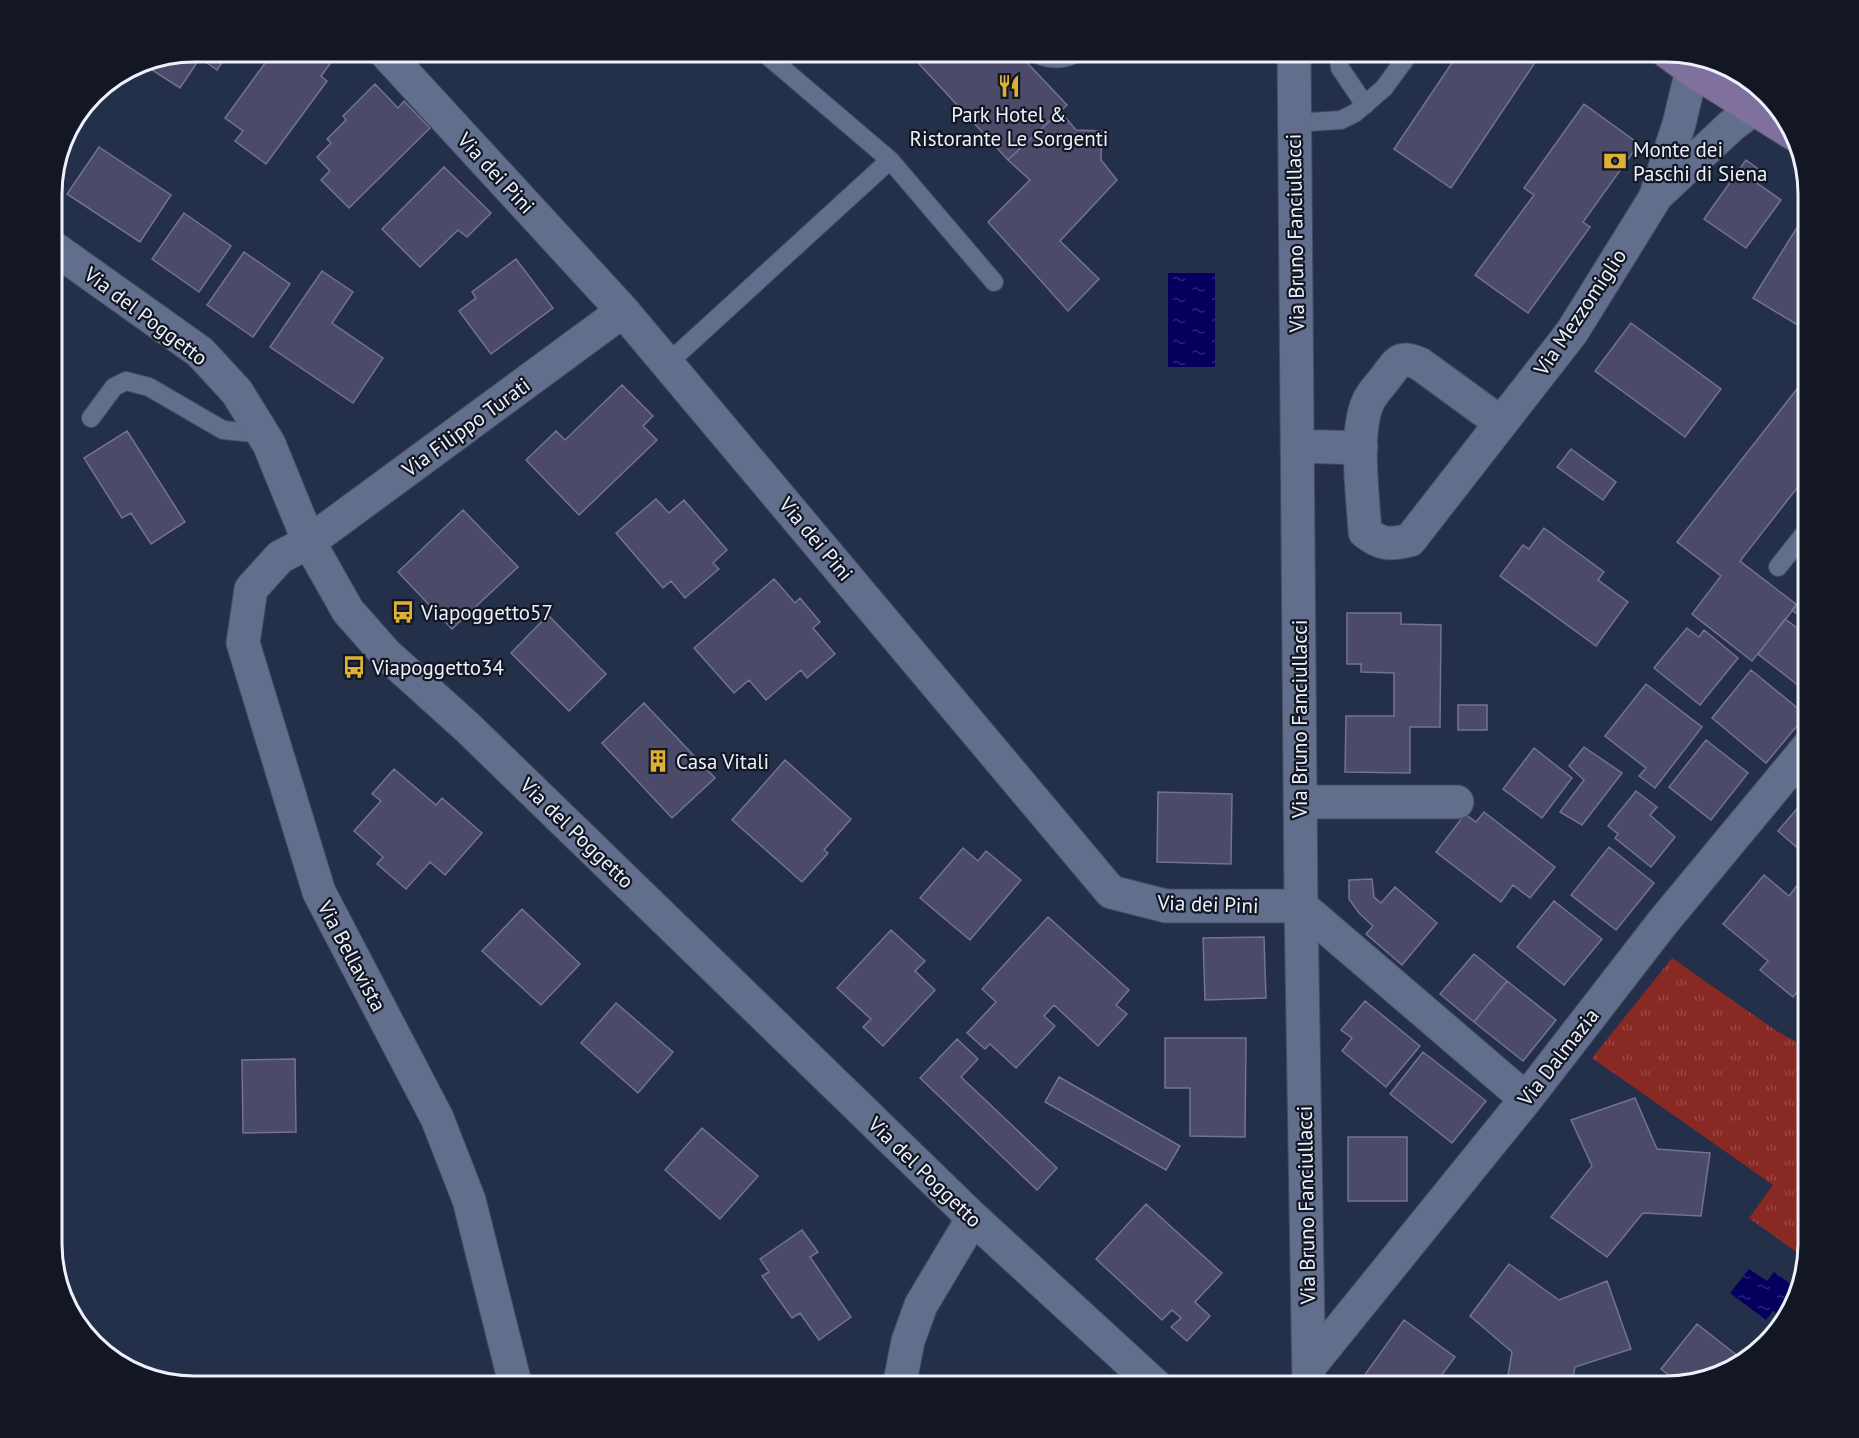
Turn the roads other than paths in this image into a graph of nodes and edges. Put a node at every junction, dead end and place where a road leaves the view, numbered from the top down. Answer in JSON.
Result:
{"nodes":[{"id":1,"x":394,"y":62,"type":"edge"},
{"id":2,"x":775,"y":62,"type":"edge"},
{"id":3,"x":1294,"y":62,"type":"edge"},
{"id":4,"x":1339,"y":62,"type":"edge"},
{"id":5,"x":1403,"y":62,"type":"edge"},
{"id":6,"x":1679,"y":62,"type":"edge"},
{"id":7,"x":1684,"y":63,"type":"edge"},
{"id":8,"x":1365,"y":105,"type":"junction"},
{"id":9,"x":1753,"y":109,"type":"junction"},
{"id":10,"x":1294,"y":123,"type":"junction"},
{"id":11,"x":1777,"y":124,"type":"edge"},
{"id":12,"x":890,"y":160,"type":"junction"},
{"id":13,"x":1655,"y":198,"type":"junction"},
{"id":14,"x":62,"y":254,"type":"edge"},
{"id":15,"x":994,"y":282,"type":"dead end"},
{"id":16,"x":623,"y":311,"type":"junction"},
{"id":17,"x":668,"y":363,"type":"junction"},
{"id":18,"x":91,"y":418,"type":"dead end"},
{"id":19,"x":1501,"y":423,"type":"junction"},
{"id":20,"x":263,"y":434,"type":"junction"},
{"id":21,"x":1297,"y":446,"type":"junction"},
{"id":22,"x":1361,"y":448,"type":"junction"},
{"id":23,"x":309,"y":542,"type":"junction"},
{"id":24,"x":1798,"y":542,"type":"edge"},
{"id":25,"x":1778,"y":567,"type":"dead end"},
{"id":26,"x":1798,"y":759,"type":"edge"},
{"id":27,"x":1300,"y":802,"type":"junction"},
{"id":28,"x":1458,"y":802,"type":"dead end"},
{"id":29,"x":1301,"y":906,"type":"junction"},
{"id":30,"x":1526,"y":1099,"type":"junction"},
{"id":31,"x":973,"y":1218,"type":"junction"},
{"id":32,"x":513,"y":1376,"type":"edge"},
{"id":33,"x":901,"y":1376,"type":"edge"},
{"id":34,"x":1145,"y":1376,"type":"edge"},
{"id":35,"x":1309,"y":1376,"type":"edge"},
{"id":36,"x":1310,"y":1376,"type":"edge"}],
"edges":[{"from":1,"to":16,"type":"street","name":"Via dei Pini"},
{"from":2,"to":12,"type":"lane"},
{"from":3,"to":10,"type":"street","name":"Via Bruno Fanciullacci"},
{"from":4,"to":8,"type":"lane"},
{"from":5,"to":8,"type":"lane"},
{"from":6,"to":13,"type":"street"},
{"from":7,"to":9,"type":"main road"},
{"from":8,"to":10,"type":"lane"},
{"from":9,"to":11,"type":"main road"},
{"from":9,"to":13,"type":"street"},
{"from":10,"to":21,"type":"street","name":"Via Bruno Fanciullacci"},
{"from":12,"to":15,"type":"lane"},
{"from":12,"to":17,"type":"lane"},
{"from":13,"to":19,"type":"street","name":"Via Mezzomiglio"},
{"from":14,"to":20,"type":"street","name":"Via del Poggetto"},
{"from":16,"to":17,"type":"street","name":"Via dei Pini"},
{"from":16,"to":23,"type":"street","name":"Via Filippo Turati"},
{"from":17,"to":29,"type":"street","name":"Via dei Pini"},
{"from":18,"to":20,"type":"lane"},
{"from":19,"to":22,"type":"street","name":"Via Mezzomiglio"},
{"from":19,"to":22,"type":"street","name":"Via Mezzomiglio"},
{"from":20,"to":23,"type":"street","name":"Via del Poggetto"},
{"from":21,"to":22,"type":"street"},
{"from":21,"to":27,"type":"street","name":"Via Bruno Fanciullacci"},
{"from":23,"to":31,"type":"street","name":"Via del Poggetto"},
{"from":23,"to":32,"type":"street","name":"Via Bellavista"},
{"from":24,"to":25,"type":"lane"},
{"from":26,"to":30,"type":"street","name":"Via Dalmazia"},
{"from":27,"to":28,"type":"street"},
{"from":27,"to":29,"type":"street","name":"Via Bruno Fanciullacci"},
{"from":29,"to":30,"type":"street"},
{"from":29,"to":35,"type":"street","name":"Via Bruno Fanciullacci"},
{"from":30,"to":36,"type":"street","name":"Via Dalmazia"},
{"from":31,"to":33,"type":"street"},
{"from":31,"to":34,"type":"street","name":"Via del Poggetto"}]}
